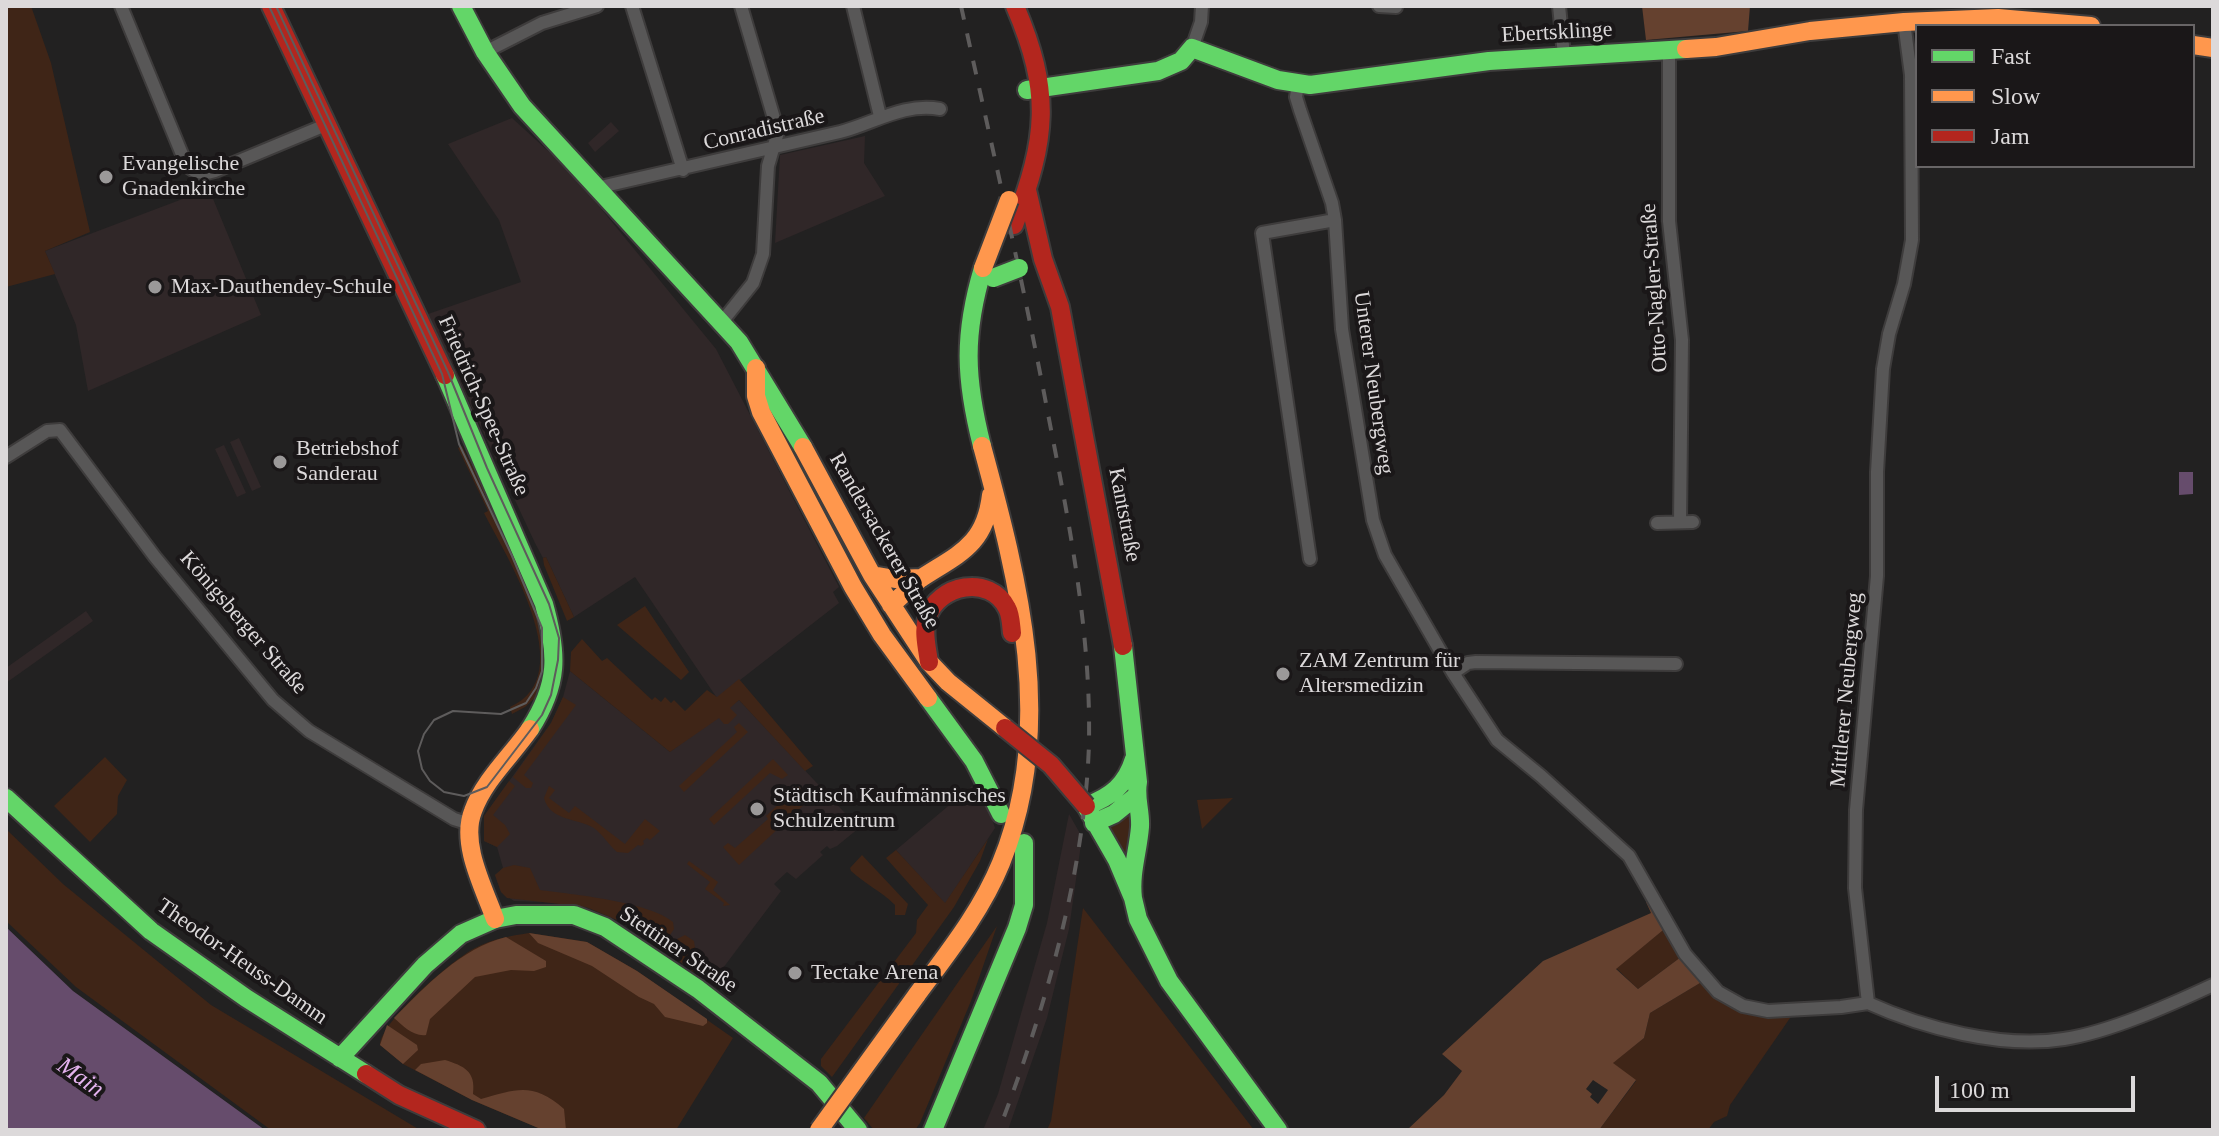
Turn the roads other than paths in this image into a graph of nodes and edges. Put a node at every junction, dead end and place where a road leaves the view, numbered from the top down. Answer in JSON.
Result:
{"nodes":[{"id":1,"x":121,"y":6,"type":"edge"},
{"id":2,"x":271,"y":6,"type":"edge"},
{"id":3,"x":461,"y":6,"type":"edge"},
{"id":4,"x":597,"y":6,"type":"edge"},
{"id":5,"x":632,"y":6,"type":"edge"},
{"id":6,"x":741,"y":6,"type":"edge"},
{"id":7,"x":853,"y":6,"type":"edge"},
{"id":8,"x":1001,"y":6,"type":"edge"},
{"id":9,"x":1015,"y":6,"type":"edge"},
{"id":10,"x":1202,"y":6,"type":"edge"},
{"id":11,"x":1379,"y":6,"type":"edge"},
{"id":12,"x":1559,"y":6,"type":"edge"},
{"id":13,"x":1396,"y":7,"type":"edge"},
{"id":14,"x":1960,"y":12,"type":"edge"},
{"id":15,"x":1904,"y":22,"type":"junction"},
{"id":16,"x":2071,"y":24,"type":"edge"},
{"id":17,"x":1192,"y":48,"type":"junction"},
{"id":18,"x":1669,"y":51,"type":"junction"},
{"id":19,"x":485,"y":52,"type":"junction"},
{"id":20,"x":1564,"y":55,"type":"junction"},
{"id":21,"x":1298,"y":84,"type":"junction"},
{"id":22,"x":1034,"y":89,"type":"junction"},
{"id":23,"x":940,"y":109,"type":"dead end"},
{"id":24,"x":880,"y":116,"type":"junction"},
{"id":25,"x":328,"y":124,"type":"junction"},
{"id":26,"x":773,"y":149,"type":"junction"},
{"id":27,"x":683,"y":170,"type":"junction"},
{"id":28,"x":596,"y":188,"type":"junction"},
{"id":29,"x":1027,"y":190,"type":"junction"},
{"id":30,"x":1335,"y":220,"type":"junction"},
{"id":31,"x":989,"y":277,"type":"junction"},
{"id":32,"x":1055,"y":291,"type":"junction"},
{"id":33,"x":721,"y":323,"type":"junction"},
{"id":34,"x":756,"y":366,"type":"junction"},
{"id":35,"x":6,"y":457,"type":"edge"},
{"id":36,"x":991,"y":479,"type":"junction"},
{"id":37,"x":1657,"y":523,"type":"dead end"},
{"id":38,"x":1310,"y":559,"type":"dead end"},
{"id":39,"x":872,"y":575,"type":"junction"},
{"id":40,"x":922,"y":578,"type":"junction"},
{"id":41,"x":891,"y":605,"type":"junction"},
{"id":42,"x":929,"y":662,"type":"junction"},
{"id":43,"x":1676,"y":664,"type":"dead end"},
{"id":44,"x":1453,"y":673,"type":"junction"},
{"id":45,"x":1134,"y":749,"type":"junction"},
{"id":46,"x":1135,"y":797,"type":"junction"},
{"id":47,"x":6,"y":798,"type":"edge"},
{"id":48,"x":1090,"y":815,"type":"junction"},
{"id":49,"x":1003,"y":820,"type":"junction"},
{"id":50,"x":470,"y":824,"type":"junction"},
{"id":51,"x":1024,"y":843,"type":"junction"},
{"id":52,"x":1001,"y":864,"type":"junction"},
{"id":53,"x":1134,"y":906,"type":"junction"},
{"id":54,"x":495,"y":919,"type":"junction"},
{"id":55,"x":2213,"y":985,"type":"edge"},
{"id":56,"x":922,"y":998,"type":"junction"},
{"id":57,"x":1868,"y":1003,"type":"junction"},
{"id":58,"x":340,"y":1058,"type":"junction"},
{"id":59,"x":476,"y":1130,"type":"edge"},
{"id":60,"x":819,"y":1130,"type":"edge"},
{"id":61,"x":835,"y":1130,"type":"edge"},
{"id":62,"x":858,"y":1130,"type":"edge"},
{"id":63,"x":933,"y":1130,"type":"edge"},
{"id":64,"x":1278,"y":1130,"type":"edge"}],
"edges":[{"from":1,"to":25,"type":"street"},
{"from":2,"to":25,"type":"main road","name":"Friedrich-Spee-Straße"},
{"from":3,"to":19,"type":"main road","name":"Randersackerer Straße"},
{"from":4,"to":19,"type":"street"},
{"from":5,"to":27,"type":"street"},
{"from":6,"to":26,"type":"street"},
{"from":7,"to":24,"type":"street"},
{"from":8,"to":22,"type":"main road"},
{"from":9,"to":22,"type":"main road","name":"Kantstraße"},
{"from":10,"to":17,"type":"street"},
{"from":11,"to":13,"type":"street"},
{"from":12,"to":20,"type":"street"},
{"from":14,"to":15,"type":"main road","name":"Ebertsklinge"},
{"from":14,"to":16,"type":"main road","name":"Ebertsklinge"},
{"from":15,"to":18,"type":"main road","name":"Ebertsklinge"},
{"from":15,"to":57,"type":"street","name":"Mittlerer Neubergweg"},
{"from":17,"to":21,"type":"main road","name":"Ebertsklinge"},
{"from":17,"to":22,"type":"main road"},
{"from":18,"to":20,"type":"main road","name":"Ebertsklinge"},
{"from":18,"to":37,"type":"street","name":"Otto-Nagler-Straße"},
{"from":19,"to":28,"type":"main road","name":"Randersackerer Straße"},
{"from":20,"to":21,"type":"main road","name":"Ebertsklinge"},
{"from":21,"to":30,"type":"street","name":"Unterer Neubergweg"},
{"from":22,"to":29,"type":"main road","name":"Kantstraße"},
{"from":22,"to":31,"type":"main road","bridge":true},
{"from":23,"to":24,"type":"street","name":"Conradistraße"},
{"from":24,"to":26,"type":"street","name":"Conradistraße"},
{"from":25,"to":50,"type":"main road","name":"Friedrich-Spee-Straße"},
{"from":26,"to":27,"type":"street","name":"Conradistraße"},
{"from":26,"to":33,"type":"street"},
{"from":27,"to":28,"type":"street","name":"Conradistraße"},
{"from":28,"to":33,"type":"main road","name":"Randersackerer Straße"},
{"from":29,"to":31,"type":"main road"},
{"from":29,"to":32,"type":"main road","name":"Kantstraße"},
{"from":30,"to":38,"type":"street"},
{"from":30,"to":44,"type":"street","name":"Unterer Neubergweg"},
{"from":31,"to":32,"type":"main road","bridge":true},
{"from":31,"to":36,"type":"main road"},
{"from":31,"to":51,"type":"main road"},
{"from":32,"to":45,"type":"main road","name":"Kantstraße"},
{"from":33,"to":34,"type":"main road","name":"Randersackerer Straße"},
{"from":34,"to":39,"type":"main road","name":"Randersackerer Straße"},
{"from":34,"to":49,"type":"main road","name":"Randersackerer Straße"},
{"from":35,"to":50,"type":"street","name":"Königsberger Straße"},
{"from":36,"to":40,"type":"main road"},
{"from":36,"to":52,"type":"main road"},
{"from":39,"to":40,"type":"main road"},
{"from":39,"to":41,"type":"main road","name":"Randersackerer Straße"},
{"from":40,"to":41,"type":"main road"},
{"from":41,"to":42,"type":"main road","name":"Randersackerer Straße"},
{"from":42,"to":48,"type":"main road","name":"Randersackerer Straße","bridge":true},
{"from":42,"to":49,"type":"main road"},
{"from":43,"to":44,"type":"street"},
{"from":44,"to":57,"type":"street","name":"Unterer Neubergweg"},
{"from":45,"to":46,"type":"main road","name":"Kantstraße"},
{"from":45,"to":48,"type":"main road","name":"Kantstraße"},
{"from":46,"to":48,"type":"main road"},
{"from":46,"to":53,"type":"main road","name":"Kantstraße"},
{"from":47,"to":58,"type":"main road","name":"Theodor-Heuss-Damm"},
{"from":48,"to":53,"type":"main road","name":"Randersackerer Straße"},
{"from":49,"to":52,"type":"main road"},
{"from":50,"to":54,"type":"main road"},
{"from":51,"to":56,"type":"main road"},
{"from":51,"to":63,"type":"main road"},
{"from":52,"to":56,"type":"main road"},
{"from":53,"to":64,"type":"main road","name":"Randersackerer Straße"},
{"from":54,"to":58,"type":"main road","name":"Stettiner Straße"},
{"from":54,"to":62,"type":"main road","name":"Stettiner Straße"},
{"from":55,"to":57,"type":"street"},
{"from":56,"to":60,"type":"main road","bridge":true},
{"from":56,"to":61,"type":"main road"},
{"from":58,"to":59,"type":"main road","name":"Theodor-Heuss-Damm"}]}
